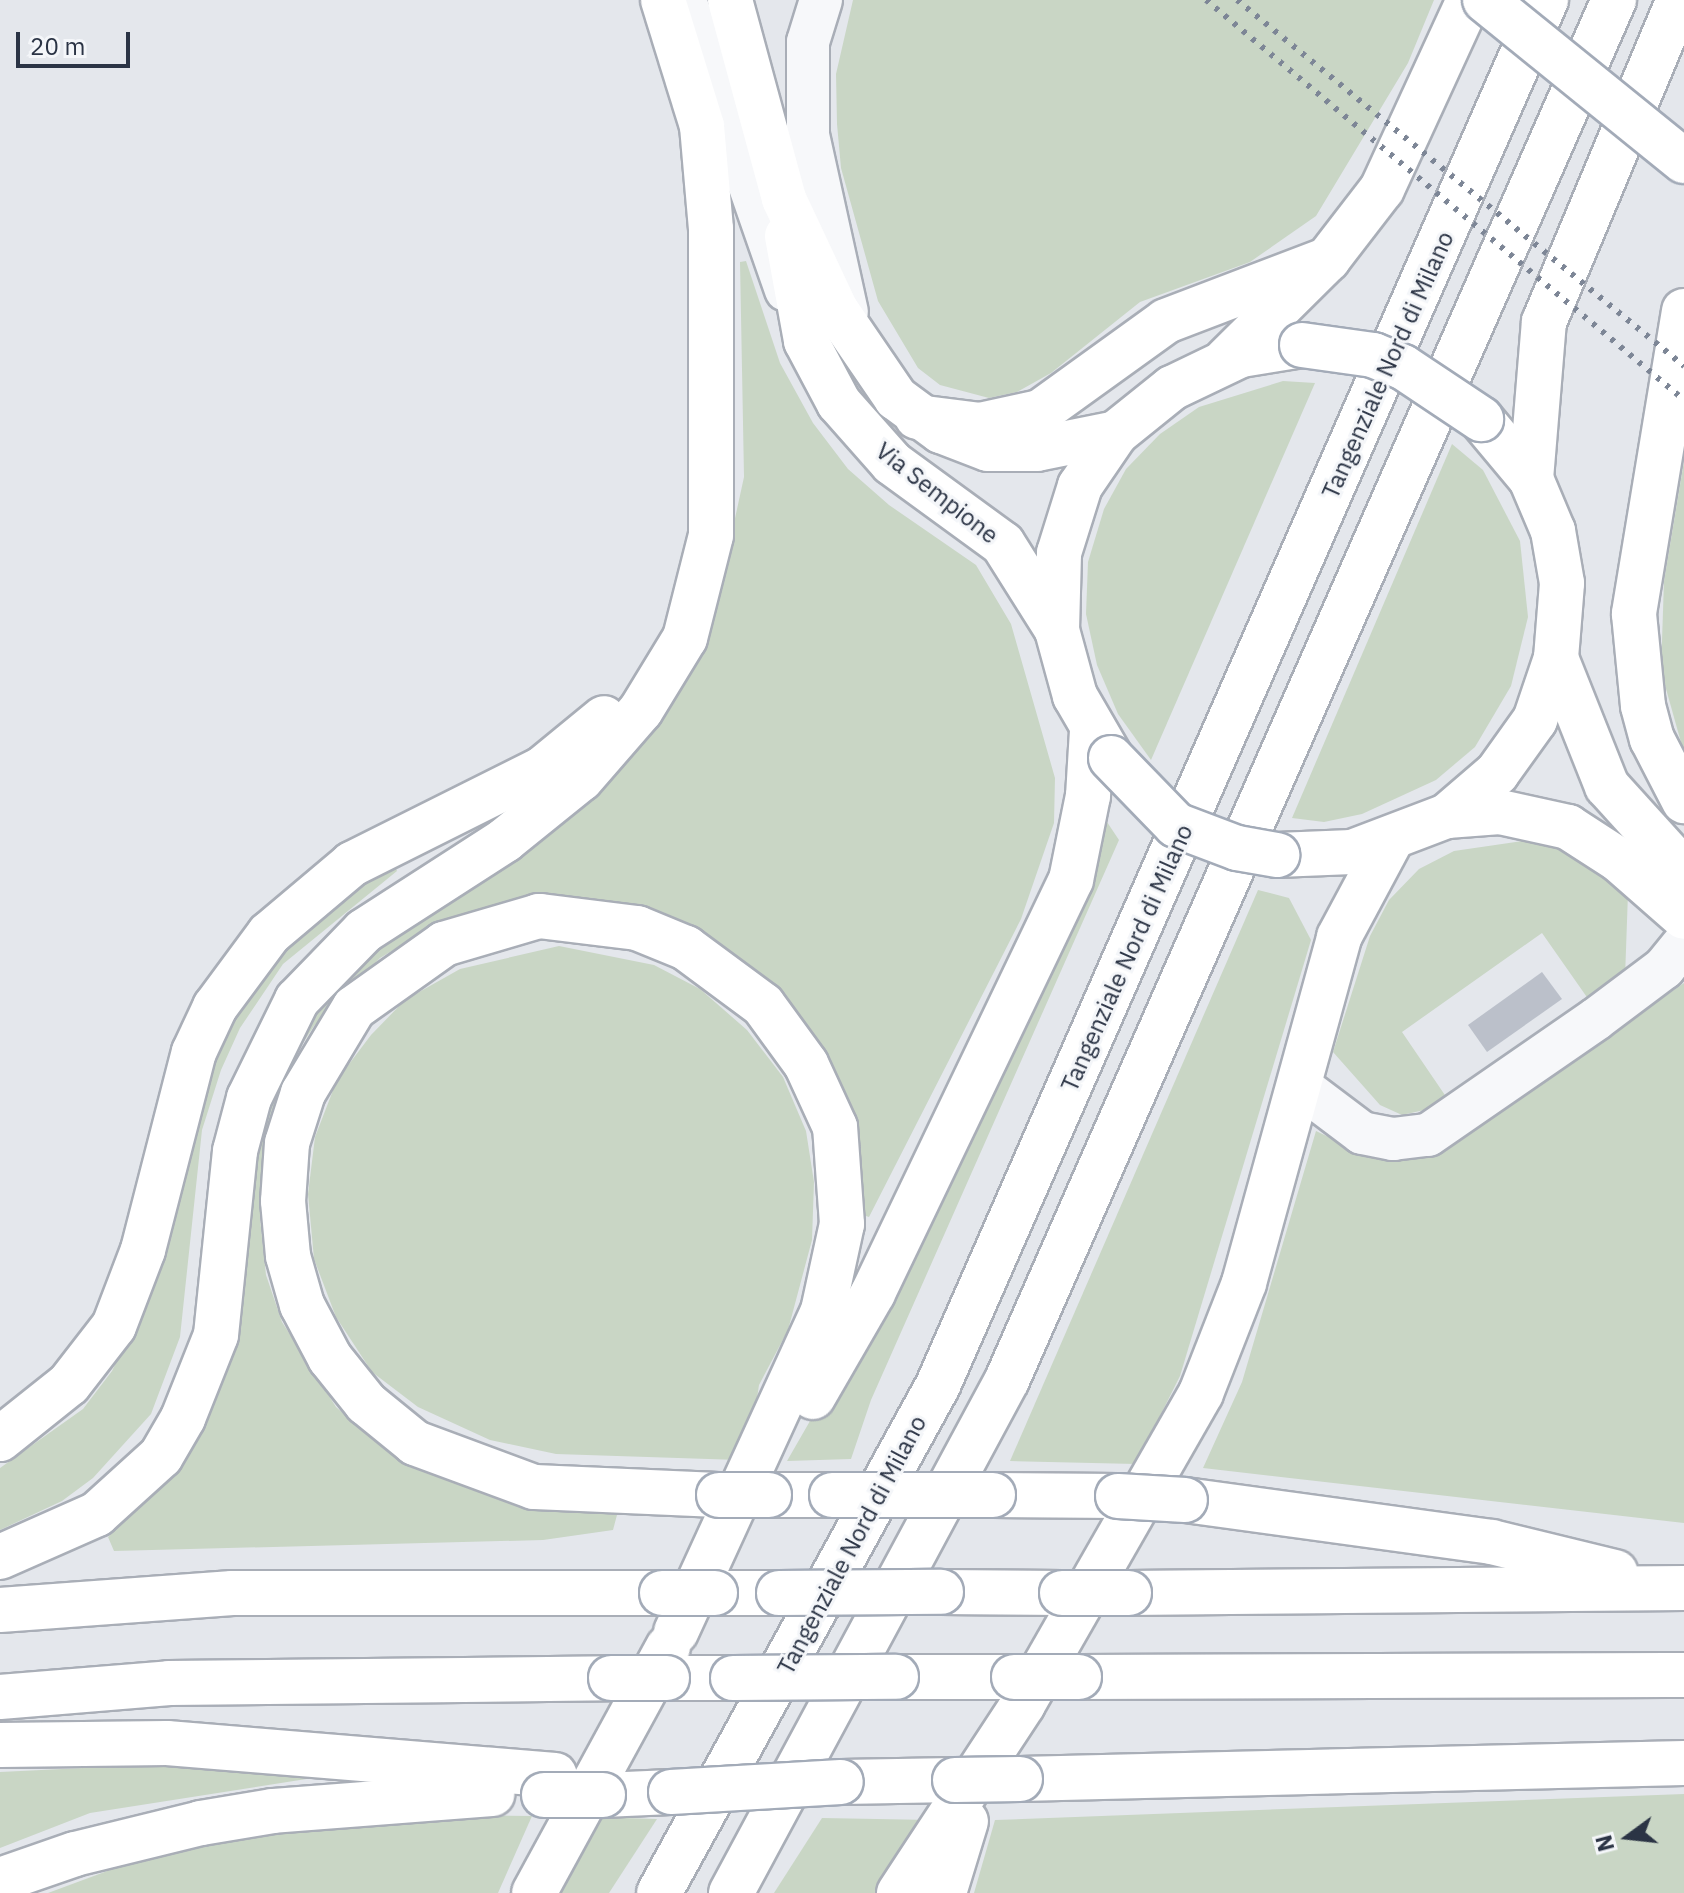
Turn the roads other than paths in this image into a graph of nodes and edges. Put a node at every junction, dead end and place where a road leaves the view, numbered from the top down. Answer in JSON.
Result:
{"nodes":[{"id":1,"x":634,"y":0,"type":"edge"},
{"id":2,"x":663,"y":0,"type":"edge"},
{"id":3,"x":685,"y":0,"type":"edge"},
{"id":4,"x":730,"y":0,"type":"edge"},
{"id":5,"x":821,"y":0,"type":"edge"},
{"id":6,"x":1469,"y":0,"type":"edge"},
{"id":7,"x":1485,"y":0,"type":"edge"},
{"id":8,"x":1546,"y":0,"type":"edge"},
{"id":9,"x":1614,"y":0,"type":"edge"},
{"id":10,"x":1679,"y":0,"type":"edge"},
{"id":11,"x":1684,"y":161,"type":"edge"},
{"id":12,"x":784,"y":199,"type":"junction"},
{"id":13,"x":1328,"y":259,"type":"junction"},
{"id":14,"x":1684,"y":311,"type":"edge"},
{"id":15,"x":709,"y":325,"type":"junction"},
{"id":16,"x":851,"y":333,"type":"junction"},
{"id":17,"x":806,"y":341,"type":"junction"},
{"id":18,"x":1226,"y":360,"type":"junction"},
{"id":19,"x":917,"y":417,"type":"junction"},
{"id":20,"x":712,"y":433,"type":"junction"},
{"id":21,"x":1116,"y":433,"type":"junction"},
{"id":22,"x":1531,"y":479,"type":"junction"},
{"id":23,"x":1057,"y":630,"type":"junction"},
{"id":24,"x":1556,"y":658,"type":"junction"},
{"id":25,"x":1101,"y":744,"type":"junction"},
{"id":26,"x":1684,"y":801,"type":"edge"},
{"id":27,"x":1447,"y":816,"type":"junction"},
{"id":28,"x":1390,"y":842,"type":"junction"},
{"id":29,"x":1684,"y":871,"type":"edge"},
{"id":30,"x":1684,"y":917,"type":"edge"},
{"id":31,"x":1684,"y":943,"type":"edge"},
{"id":32,"x":1301,"y":1087,"type":"junction"},
{"id":33,"x":0,"y":1439,"type":"edge"},
{"id":34,"x":0,"y":1557,"type":"edge"},
{"id":35,"x":1682,"y":1588,"type":"edge"},
{"id":36,"x":0,"y":1610,"type":"edge"},
{"id":37,"x":669,"y":1612,"type":"junction"},
{"id":38,"x":1684,"y":1675,"type":"edge"},
{"id":39,"x":1019,"y":1690,"type":"junction"},
{"id":40,"x":0,"y":1697,"type":"edge"},
{"id":41,"x":0,"y":1745,"type":"edge"},
{"id":42,"x":1684,"y":1763,"type":"edge"},
{"id":43,"x":1624,"y":1767,"type":"junction"},
{"id":44,"x":1684,"y":1770,"type":"edge"},
{"id":45,"x":550,"y":1785,"type":"junction"},
{"id":46,"x":0,"y":1880,"type":"edge"},
{"id":47,"x":534,"y":1893,"type":"edge"},
{"id":48,"x":659,"y":1893,"type":"edge"},
{"id":49,"x":731,"y":1893,"type":"edge"},
{"id":50,"x":899,"y":1893,"type":"edge"},
{"id":51,"x":944,"y":1893,"type":"edge"}],
"edges":[{"from":1,"to":15,"type":"main road"},
{"from":2,"to":15,"type":"main road"},
{"from":3,"to":17,"type":"street"},
{"from":4,"to":12,"type":"main road","name":"Via Sempione"},
{"from":5,"to":16,"type":"street"},
{"from":6,"to":13,"type":"main road"},
{"from":7,"to":11,"type":"main road","bridge":true},
{"from":8,"to":48,"type":"main road","name":"Tangenziale Nord di Milano"},
{"from":9,"to":49,"type":"main road"},
{"from":10,"to":22,"type":"main road"},
{"from":12,"to":16,"type":"main road","name":"Via Sempione"},
{"from":12,"to":17,"type":"main road","name":"Via Sempione"},
{"from":13,"to":18,"type":"main road"},
{"from":13,"to":19,"type":"main road"},
{"from":14,"to":26,"type":"main road"},
{"from":15,"to":20,"type":"main road"},
{"from":16,"to":19,"type":"main road","name":"Via Sempione"},
{"from":17,"to":23,"type":"main road","name":"Via Sempione"},
{"from":18,"to":21,"type":"main road","name":"Via Sempione"},
{"from":18,"to":22,"type":"main road","name":"Via Sempione","bridge":true},
{"from":19,"to":21,"type":"main road","name":"Via Sempione"},
{"from":20,"to":33,"type":"main road"},
{"from":20,"to":34,"type":"main road"},
{"from":21,"to":23,"type":"main road","name":"Via Sempione"},
{"from":22,"to":24,"type":"main road"},
{"from":23,"to":25,"type":"main road"},
{"from":24,"to":27,"type":"main road"},
{"from":24,"to":29,"type":"main road"},
{"from":25,"to":28,"type":"main road","bridge":true},
{"from":25,"to":37,"type":"main road"},
{"from":27,"to":28,"type":"main road"},
{"from":27,"to":30,"type":"main road"},
{"from":28,"to":32,"type":"main road"},
{"from":31,"to":32,"type":"street"},
{"from":32,"to":39,"type":"main road"},
{"from":35,"to":37,"type":"main road","bridge":true},
{"from":35,"to":37,"type":"main road","bridge":true},
{"from":36,"to":37,"type":"main road"},
{"from":37,"to":47,"type":"main road"},
{"from":38,"to":39,"type":"main road","bridge":true},
{"from":39,"to":40,"type":"main road","bridge":true},
{"from":39,"to":50,"type":"main road"},
{"from":39,"to":51,"type":"main road"},
{"from":41,"to":45,"type":"main road"},
{"from":42,"to":43,"type":"main road"},
{"from":43,"to":44,"type":"main road"},
{"from":43,"to":45,"type":"main road","bridge":true},
{"from":45,"to":46,"type":"main road"}]}
